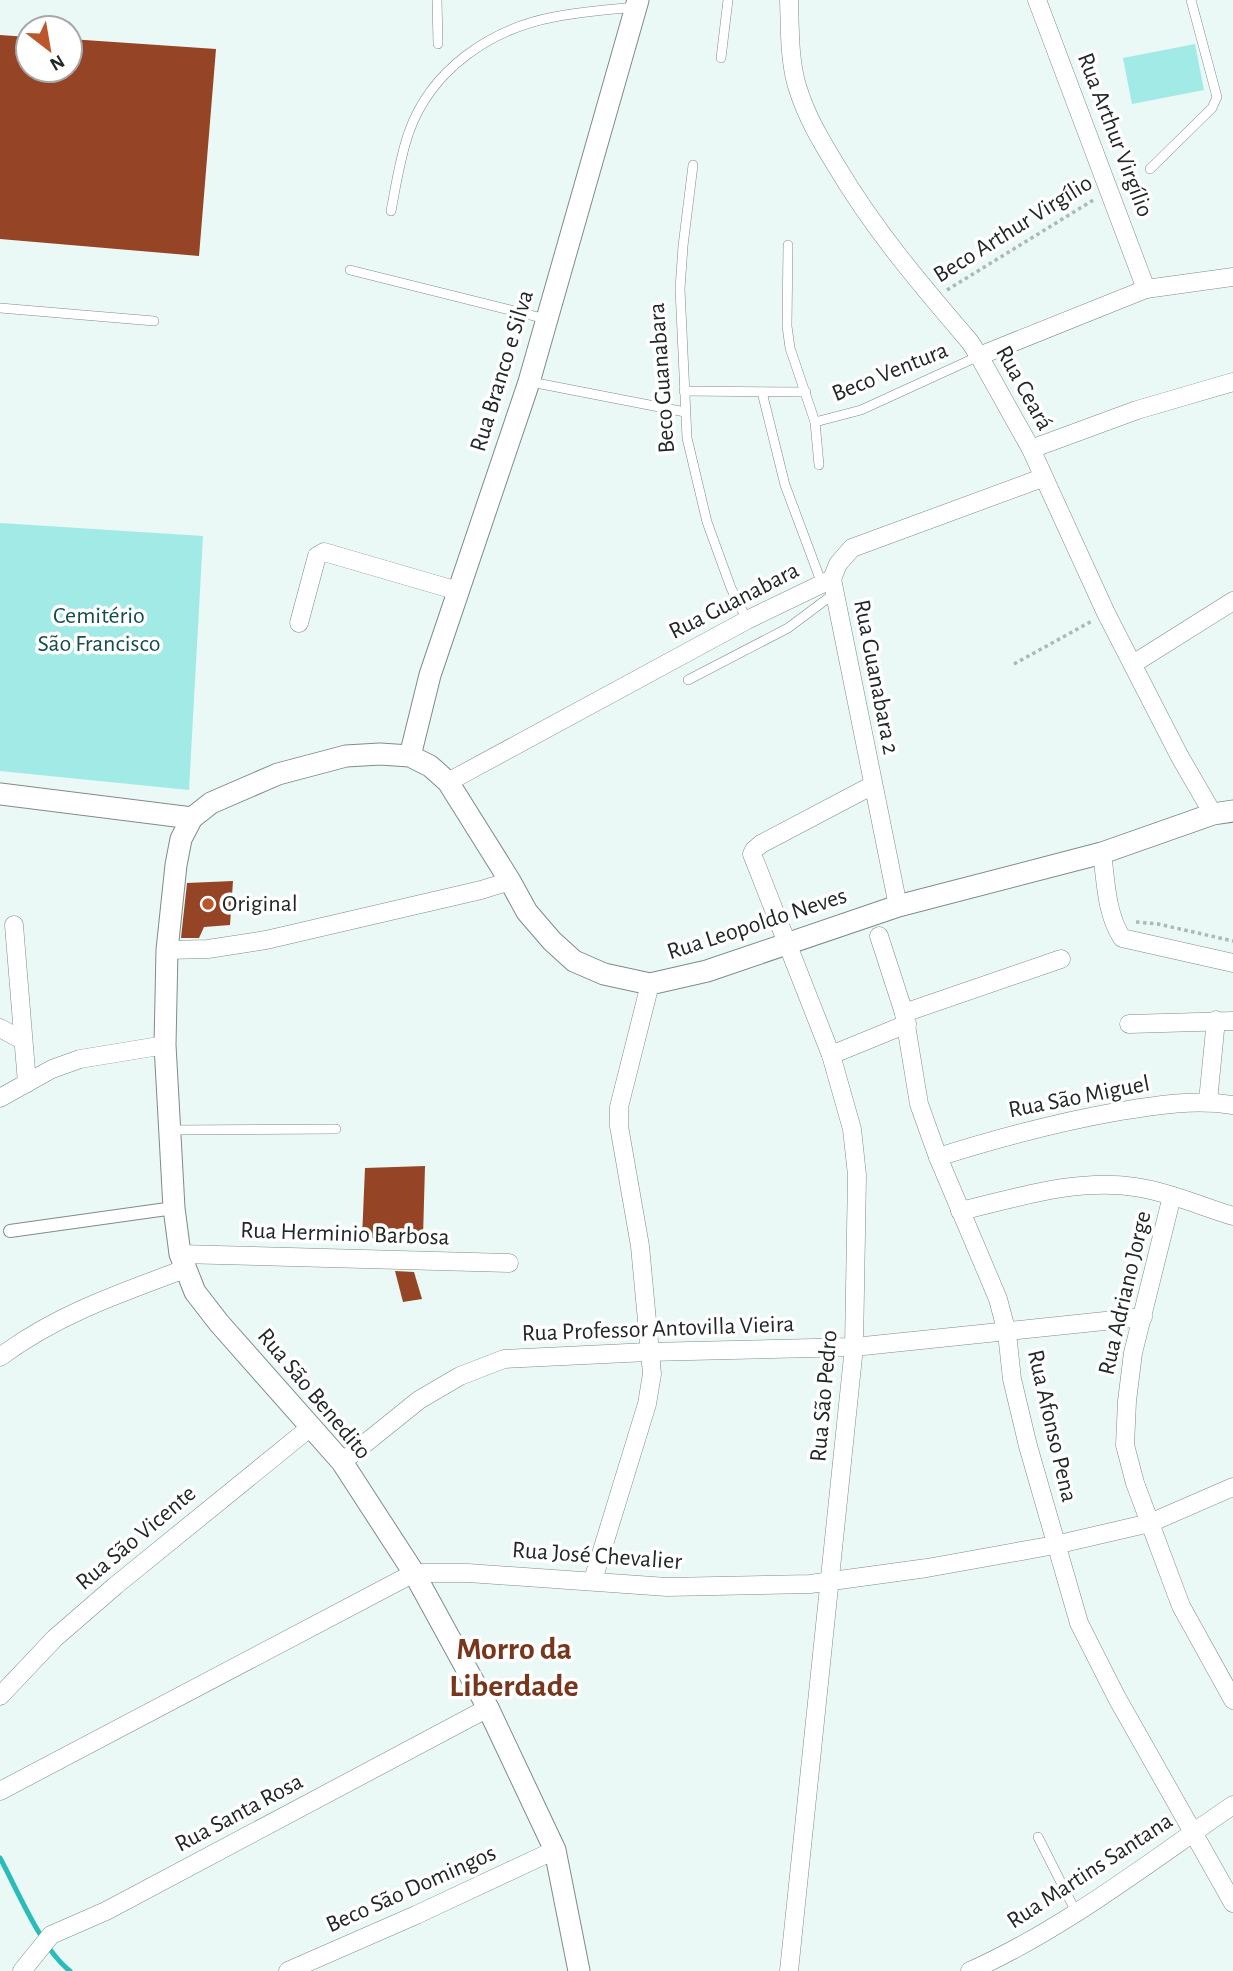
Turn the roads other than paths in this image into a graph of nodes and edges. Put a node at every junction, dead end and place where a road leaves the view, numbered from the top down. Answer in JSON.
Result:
{"nodes":[{"id":1,"x":437,"y":0,"type":"edge"},
{"id":2,"x":728,"y":0,"type":"edge"},
{"id":3,"x":789,"y":0,"type":"edge"},
{"id":4,"x":1037,"y":0,"type":"edge"},
{"id":5,"x":1191,"y":0,"type":"edge"},
{"id":6,"x":637,"y":3,"type":"edge"},
{"id":7,"x":438,"y":44,"type":"dead end"},
{"id":8,"x":721,"y":58,"type":"dead end"},
{"id":9,"x":693,"y":165,"type":"dead end"},
{"id":10,"x":1150,"y":169,"type":"dead end"},
{"id":11,"x":391,"y":211,"type":"dead end"},
{"id":12,"x":788,"y":245,"type":"dead end"},
{"id":13,"x":350,"y":270,"type":"dead end"},
{"id":14,"x":1233,"y":277,"type":"edge"},
{"id":15,"x":1146,"y":289,"type":"junction"},
{"id":16,"x":0,"y":308,"type":"edge"},
{"id":17,"x":547,"y":319,"type":"junction"},
{"id":18,"x":154,"y":321,"type":"dead end"},
{"id":19,"x":979,"y":356,"type":"junction"},
{"id":20,"x":529,"y":382,"type":"junction"},
{"id":21,"x":1233,"y":382,"type":"edge"},
{"id":22,"x":684,"y":391,"type":"junction"},
{"id":23,"x":762,"y":392,"type":"junction"},
{"id":24,"x":806,"y":392,"type":"junction"},
{"id":25,"x":685,"y":412,"type":"junction"},
{"id":26,"x":815,"y":422,"type":"junction"},
{"id":27,"x":1031,"y":449,"type":"junction"},
{"id":28,"x":819,"y":464,"type":"dead end"},
{"id":29,"x":1042,"y":478,"type":"junction"},
{"id":30,"x":830,"y":585,"type":"junction"},
{"id":31,"x":458,"y":592,"type":"junction"},
{"id":32,"x":1233,"y":601,"type":"edge"},
{"id":33,"x":747,"y":620,"type":"junction"},
{"id":34,"x":299,"y":623,"type":"dead end"},
{"id":35,"x":1133,"y":664,"type":"junction"},
{"id":36,"x":688,"y":680,"type":"dead end"},
{"id":37,"x":410,"y":756,"type":"junction"},
{"id":38,"x":448,"y":782,"type":"junction"},
{"id":39,"x":873,"y":785,"type":"junction"},
{"id":40,"x":0,"y":794,"type":"edge"},
{"id":41,"x":1223,"y":813,"type":"edge"},
{"id":42,"x":192,"y":818,"type":"junction"},
{"id":43,"x":1102,"y":853,"type":"junction"},
{"id":44,"x":510,"y":881,"type":"junction"},
{"id":45,"x":898,"y":906,"type":"junction"},
{"id":46,"x":14,"y":925,"type":"dead end"},
{"id":47,"x":879,"y":936,"type":"dead end"},
{"id":48,"x":786,"y":943,"type":"junction"},
{"id":49,"x":167,"y":950,"type":"junction"},
{"id":50,"x":1061,"y":959,"type":"dead end"},
{"id":51,"x":1233,"y":963,"type":"edge"},
{"id":52,"x":650,"y":984,"type":"junction"},
{"id":53,"x":905,"y":1019,"type":"junction"},
{"id":54,"x":1224,"y":1021,"type":"edge"},
{"id":55,"x":1129,"y":1024,"type":"dead end"},
{"id":56,"x":0,"y":1028,"type":"edge"},
{"id":57,"x":22,"y":1040,"type":"junction"},
{"id":58,"x":165,"y":1045,"type":"junction"},
{"id":59,"x":831,"y":1055,"type":"junction"},
{"id":60,"x":27,"y":1083,"type":"junction"},
{"id":61,"x":0,"y":1098,"type":"edge"},
{"id":62,"x":1208,"y":1101,"type":"junction"},
{"id":63,"x":1233,"y":1105,"type":"edge"},
{"id":64,"x":336,"y":1129,"type":"dead end"},
{"id":65,"x":169,"y":1130,"type":"junction"},
{"id":66,"x":937,"y":1157,"type":"junction"},
{"id":67,"x":1172,"y":1196,"type":"junction"},
{"id":68,"x":174,"y":1208,"type":"junction"},
{"id":69,"x":960,"y":1211,"type":"junction"},
{"id":70,"x":1233,"y":1216,"type":"edge"},
{"id":71,"x":10,"y":1231,"type":"dead end"},
{"id":72,"x":182,"y":1262,"type":"junction"},
{"id":73,"x":509,"y":1262,"type":"dead end"},
{"id":74,"x":1143,"y":1317,"type":"junction"},
{"id":75,"x":1007,"y":1333,"type":"junction"},
{"id":76,"x":854,"y":1347,"type":"junction"},
{"id":77,"x":648,"y":1352,"type":"junction"},
{"id":78,"x":0,"y":1357,"type":"edge"},
{"id":79,"x":312,"y":1426,"type":"junction"},
{"id":80,"x":342,"y":1462,"type":"junction"},
{"id":81,"x":1233,"y":1487,"type":"edge"},
{"id":82,"x":1150,"y":1523,"type":"junction"},
{"id":83,"x":1055,"y":1545,"type":"junction"},
{"id":84,"x":414,"y":1573,"type":"junction"},
{"id":85,"x":593,"y":1580,"type":"junction"},
{"id":86,"x":831,"y":1580,"type":"junction"},
{"id":87,"x":0,"y":1696,"type":"edge"},
{"id":88,"x":1233,"y":1700,"type":"edge"},
{"id":89,"x":488,"y":1708,"type":"junction"},
{"id":90,"x":0,"y":1791,"type":"edge"},
{"id":91,"x":1233,"y":1805,"type":"edge"},
{"id":92,"x":1193,"y":1833,"type":"junction"},
{"id":93,"x":1038,"y":1837,"type":"dead end"},
{"id":94,"x":555,"y":1850,"type":"junction"},
{"id":95,"x":1233,"y":1903,"type":"edge"},
{"id":96,"x":1076,"y":1912,"type":"junction"},
{"id":97,"x":22,"y":1971,"type":"edge"},
{"id":98,"x":288,"y":1971,"type":"edge"},
{"id":99,"x":579,"y":1971,"type":"edge"},
{"id":100,"x":789,"y":1971,"type":"edge"},
{"id":101,"x":970,"y":1971,"type":"edge"}],
"edges":[{"from":1,"to":7,"type":"lane"},
{"from":2,"to":8,"type":"lane"},
{"from":3,"to":19,"type":"street","name":"Rua Ceará"},
{"from":4,"to":15,"type":"street","name":"Rua Arthur Virgílio"},
{"from":5,"to":10,"type":"lane"},
{"from":6,"to":11,"type":"lane"},
{"from":6,"to":17,"type":"street","name":"Rua Branco e Silva"},
{"from":9,"to":22,"type":"lane","name":"Beco Guanabara"},
{"from":12,"to":24,"type":"lane","name":"Beco Ventura"},
{"from":13,"to":17,"type":"lane"},
{"from":14,"to":15,"type":"street"},
{"from":15,"to":19,"type":"street"},
{"from":16,"to":18,"type":"lane"},
{"from":17,"to":20,"type":"street","name":"Rua Branco e Silva"},
{"from":19,"to":26,"type":"lane","name":"Beco Ventura"},
{"from":19,"to":27,"type":"street","name":"Rua Ceará"},
{"from":20,"to":25,"type":"lane"},
{"from":20,"to":31,"type":"street","name":"Rua Branco e Silva"},
{"from":21,"to":27,"type":"street"},
{"from":22,"to":23,"type":"lane"},
{"from":22,"to":25,"type":"lane","name":"Beco Guanabara"},
{"from":23,"to":24,"type":"lane"},
{"from":23,"to":30,"type":"lane","name":"Rua Guanabara 2"},
{"from":24,"to":26,"type":"lane","name":"Beco Ventura"},
{"from":25,"to":33,"type":"lane","name":"Beco Guanabara"},
{"from":26,"to":28,"type":"lane","name":"Beco Ventura"},
{"from":27,"to":29,"type":"street","name":"Rua Ceará"},
{"from":29,"to":30,"type":"street","name":"Rua Guanabara"},
{"from":29,"to":35,"type":"street","name":"Rua Ceará"},
{"from":30,"to":33,"type":"street","name":"Rua Guanabara"},
{"from":30,"to":36,"type":"lane"},
{"from":30,"to":39,"type":"street","name":"Rua Guanabara 2"},
{"from":31,"to":34,"type":"street"},
{"from":31,"to":37,"type":"street","name":"Rua Branco e Silva"},
{"from":32,"to":35,"type":"street"},
{"from":33,"to":38,"type":"street","name":"Rua Guanabara"},
{"from":35,"to":41,"type":"street","name":"Rua Ceará"},
{"from":37,"to":38,"type":"street","name":"Rua Leopoldo Neves"},
{"from":37,"to":42,"type":"street","name":"Rua Leopoldo Neves"},
{"from":38,"to":44,"type":"street","name":"Rua Leopoldo Neves"},
{"from":39,"to":45,"type":"street","name":"Rua Guanabara 2"},
{"from":39,"to":48,"type":"street","name":"Rua São Pedro"},
{"from":40,"to":42,"type":"street"},
{"from":41,"to":43,"type":"street","name":"Rua Leopoldo Neves"},
{"from":42,"to":49,"type":"street","name":"Rua São Benedito"},
{"from":43,"to":45,"type":"street","name":"Rua Leopoldo Neves"},
{"from":43,"to":51,"type":"street"},
{"from":44,"to":49,"type":"street"},
{"from":44,"to":52,"type":"street","name":"Rua Leopoldo Neves"},
{"from":45,"to":48,"type":"street","name":"Rua Leopoldo Neves"},
{"from":46,"to":57,"type":"street"},
{"from":47,"to":53,"type":"street","name":"Rua Afonso Pena"},
{"from":48,"to":52,"type":"street","name":"Rua Leopoldo Neves"},
{"from":48,"to":59,"type":"street","name":"Rua São Pedro"},
{"from":49,"to":58,"type":"street","name":"Rua São Benedito"},
{"from":50,"to":53,"type":"street"},
{"from":52,"to":77,"type":"street"},
{"from":53,"to":59,"type":"street"},
{"from":53,"to":66,"type":"street","name":"Rua Afonso Pena"},
{"from":54,"to":55,"type":"street"},
{"from":54,"to":62,"type":"street"},
{"from":56,"to":57,"type":"street"},
{"from":57,"to":60,"type":"street"},
{"from":58,"to":60,"type":"street"},
{"from":58,"to":65,"type":"street","name":"Rua São Benedito"},
{"from":59,"to":76,"type":"street","name":"Rua São Pedro"},
{"from":60,"to":61,"type":"street"},
{"from":62,"to":63,"type":"street","name":"Rua São Miguel"},
{"from":62,"to":66,"type":"street","name":"Rua São Miguel"},
{"from":64,"to":65,"type":"lane"},
{"from":65,"to":68,"type":"street","name":"Rua São Benedito"},
{"from":66,"to":69,"type":"street","name":"Rua Afonso Pena"},
{"from":67,"to":69,"type":"street"},
{"from":67,"to":70,"type":"street"},
{"from":67,"to":74,"type":"street","name":"Rua Adriano Jorge"},
{"from":68,"to":71,"type":"street"},
{"from":68,"to":72,"type":"street","name":"Rua São Benedito"},
{"from":69,"to":75,"type":"street","name":"Rua Afonso Pena"},
{"from":72,"to":73,"type":"street","name":"Rua Herminio Barbosa"},
{"from":72,"to":78,"type":"street","name":"Rua Herminio Barbosa"},
{"from":72,"to":79,"type":"street","name":"Rua São Benedito"},
{"from":74,"to":75,"type":"street","name":"Rua Professor Antovilla Vieira"},
{"from":74,"to":82,"type":"street","name":"Rua Adriano Jorge"},
{"from":75,"to":76,"type":"street","name":"Rua Professor Antovilla Vieira"},
{"from":75,"to":83,"type":"street","name":"Rua Afonso Pena"},
{"from":76,"to":77,"type":"street","name":"Rua Professor Antovilla Vieira"},
{"from":76,"to":86,"type":"street","name":"Rua São Pedro"},
{"from":77,"to":80,"type":"street","name":"Rua Professor Antovilla Vieira"},
{"from":77,"to":85,"type":"street"},
{"from":79,"to":80,"type":"street","name":"Rua São Benedito"},
{"from":79,"to":87,"type":"street","name":"Rua São Vicente"},
{"from":80,"to":84,"type":"street","name":"Rua São Benedito"},
{"from":81,"to":82,"type":"street","name":"Rua José Chevalier"},
{"from":82,"to":83,"type":"street","name":"Rua José Chevalier"},
{"from":82,"to":88,"type":"street","name":"Rua Adriano Jorge"},
{"from":83,"to":86,"type":"street","name":"Rua José Chevalier"},
{"from":83,"to":92,"type":"street","name":"Rua Afonso Pena"},
{"from":84,"to":85,"type":"street","name":"Rua José Chevalier"},
{"from":84,"to":89,"type":"street","name":"Rua São Benedito"},
{"from":84,"to":90,"type":"street","name":"Rua José Chevalier"},
{"from":85,"to":86,"type":"street","name":"Rua José Chevalier"},
{"from":86,"to":100,"type":"street","name":"Rua São Pedro"},
{"from":89,"to":94,"type":"street","name":"Rua São Benedito"},
{"from":89,"to":97,"type":"street","name":"Rua Santa Rosa"},
{"from":91,"to":92,"type":"street","name":"Rua Martins Santana"},
{"from":92,"to":95,"type":"street","name":"Rua Afonso Pena"},
{"from":92,"to":96,"type":"street","name":"Rua Martins Santana"},
{"from":93,"to":96,"type":"lane"},
{"from":94,"to":98,"type":"street","name":"Beco São Domingos"},
{"from":94,"to":99,"type":"street","name":"Rua São Benedito"},
{"from":96,"to":101,"type":"street","name":"Rua Martins Santana"}]}
